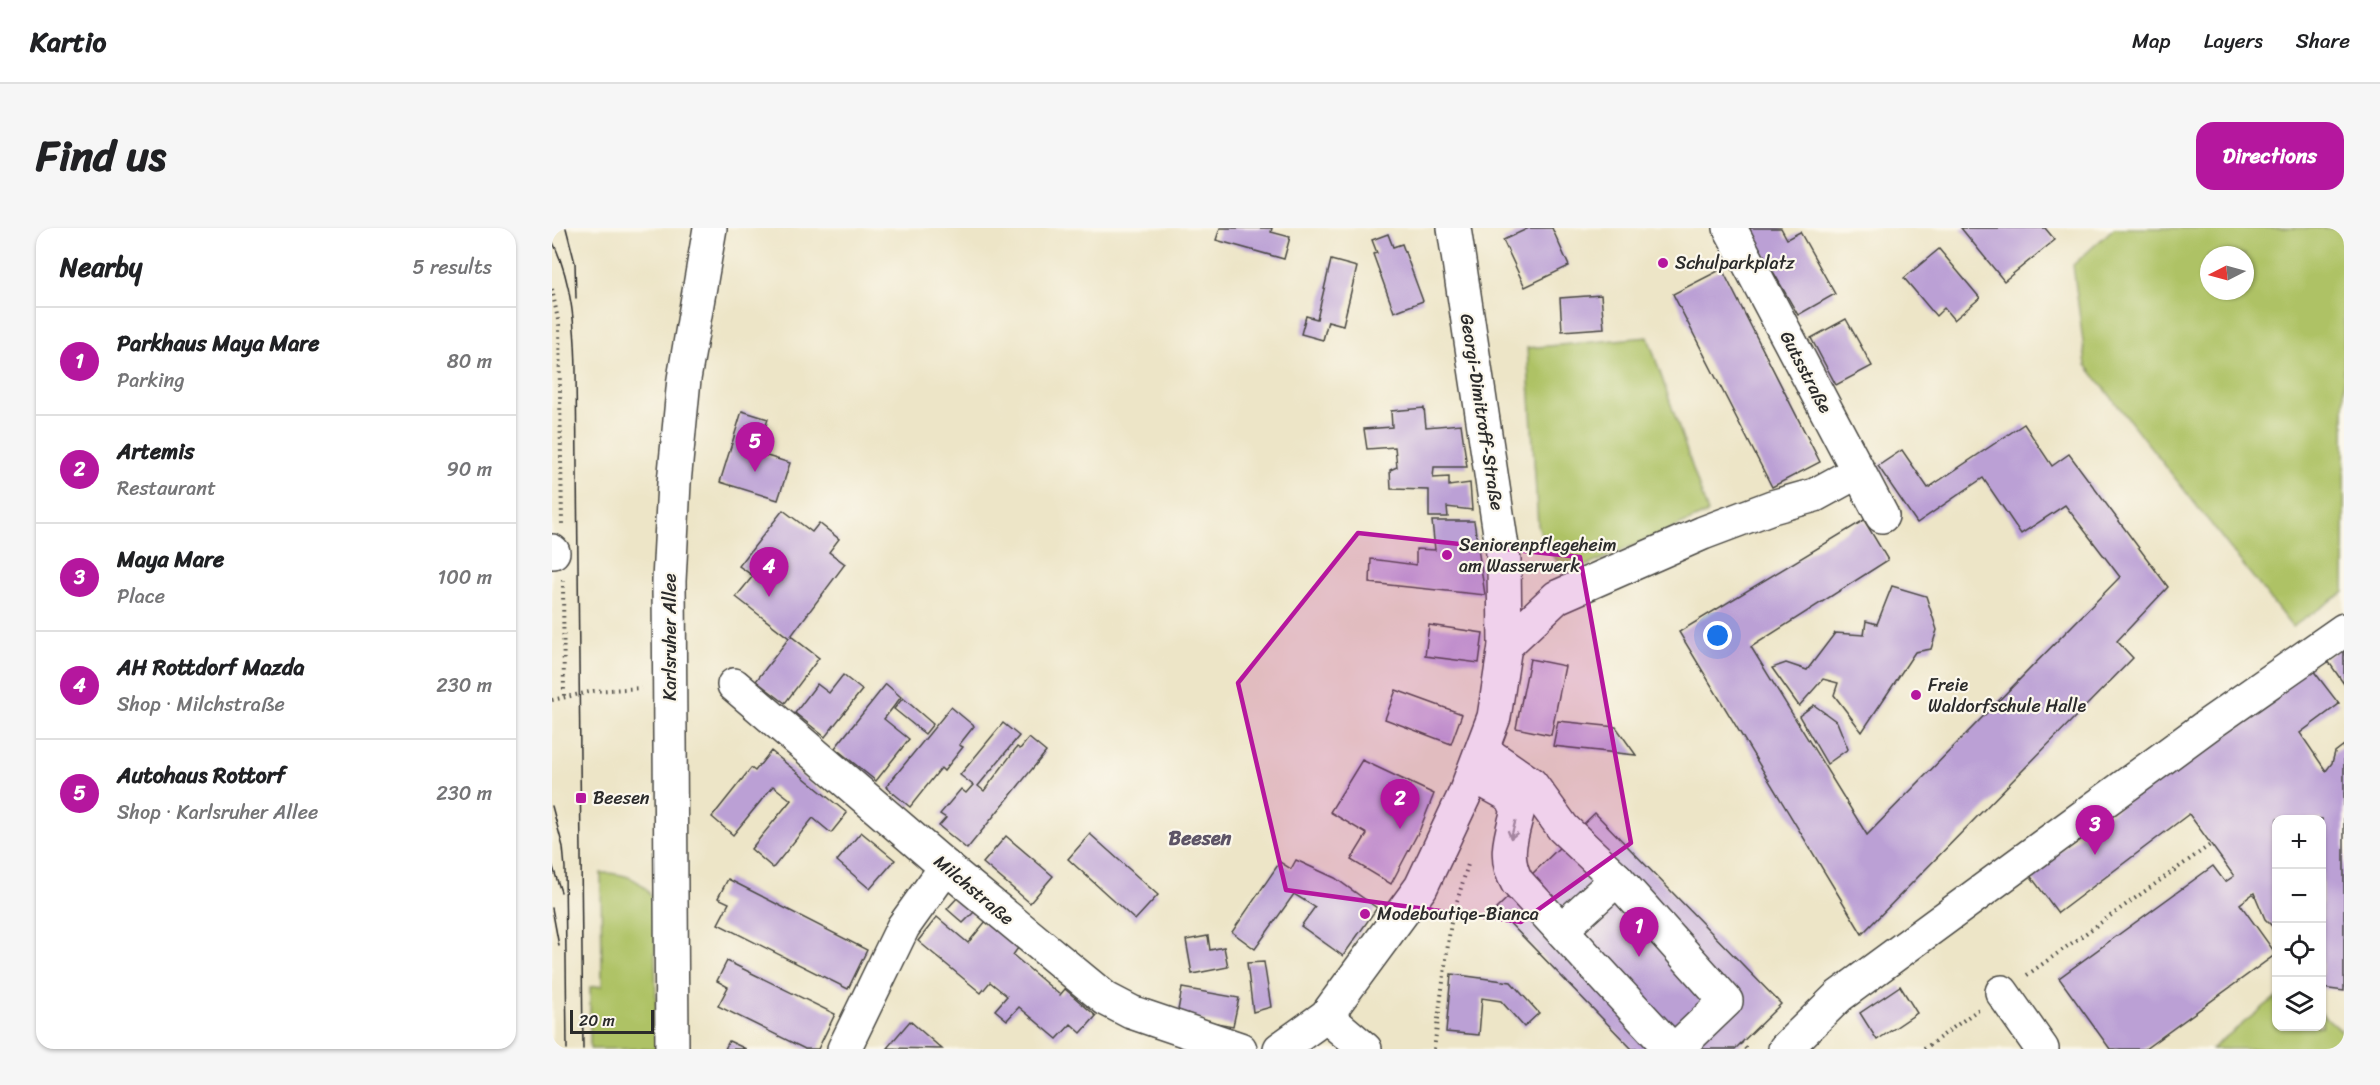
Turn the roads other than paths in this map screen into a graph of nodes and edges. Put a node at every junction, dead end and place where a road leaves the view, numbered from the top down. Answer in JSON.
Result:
{"nodes":[{"id":1,"x":710,"y":228,"type":"edge"},
{"id":2,"x":1730,"y":228,"type":"edge"},
{"id":3,"x":1451,"y":229,"type":"edge"},
{"id":4,"x":1857,"y":472,"type":"junction"},
{"id":5,"x":1882,"y":516,"type":"dead end"},
{"id":6,"x":2344,"y":630,"type":"edge"},
{"id":7,"x":1505,"y":646,"type":"junction"},
{"id":8,"x":734,"y":685,"type":"dead end"},
{"id":9,"x":1478,"y":762,"type":"junction"},
{"id":10,"x":946,"y":867,"type":"junction"},
{"id":11,"x":1617,"y":879,"type":"junction"},
{"id":12,"x":1562,"y":929,"type":"junction"},
{"id":13,"x":2002,"y":992,"type":"road end"},
{"id":14,"x":1326,"y":1016,"type":"junction"},
{"id":15,"x":672,"y":1049,"type":"edge"},
{"id":16,"x":844,"y":1049,"type":"edge"},
{"id":17,"x":1240,"y":1049,"type":"edge"},
{"id":18,"x":1280,"y":1049,"type":"edge"},
{"id":19,"x":1365,"y":1049,"type":"edge"},
{"id":20,"x":1671,"y":1049,"type":"edge"},
{"id":21,"x":1676,"y":1049,"type":"edge"},
{"id":22,"x":1785,"y":1049,"type":"edge"},
{"id":23,"x":2042,"y":1049,"type":"edge"}],
"edges":[{"from":1,"to":15,"type":"street","name":"Karlsruher Allee"},
{"from":2,"to":4,"type":"street","name":"Gutsstraße"},
{"from":3,"to":7,"type":"street","name":"Georgi-Dimitroff-Straße"},
{"from":4,"to":5,"type":"street","name":"Gutsstraße"},
{"from":4,"to":7,"type":"street"},
{"from":6,"to":22,"type":"street"},
{"from":7,"to":9,"type":"street","name":"Georgi-Dimitroff-Straße"},
{"from":8,"to":10,"type":"street","name":"Milchstraße"},
{"from":9,"to":11,"type":"street"},
{"from":9,"to":12,"type":"street","one_way":true},
{"from":9,"to":14,"type":"street","name":"Georgi-Dimitroff-Straße"},
{"from":10,"to":16,"type":"street"},
{"from":10,"to":17,"type":"street","name":"Milchstraße"},
{"from":11,"to":12,"type":"street"},
{"from":11,"to":21,"type":"street"},
{"from":12,"to":20,"type":"street"},
{"from":13,"to":23,"type":"street"},
{"from":14,"to":18,"type":"street","name":"Georgi-Dimitroff-Straße"},
{"from":14,"to":19,"type":"street"}]}
